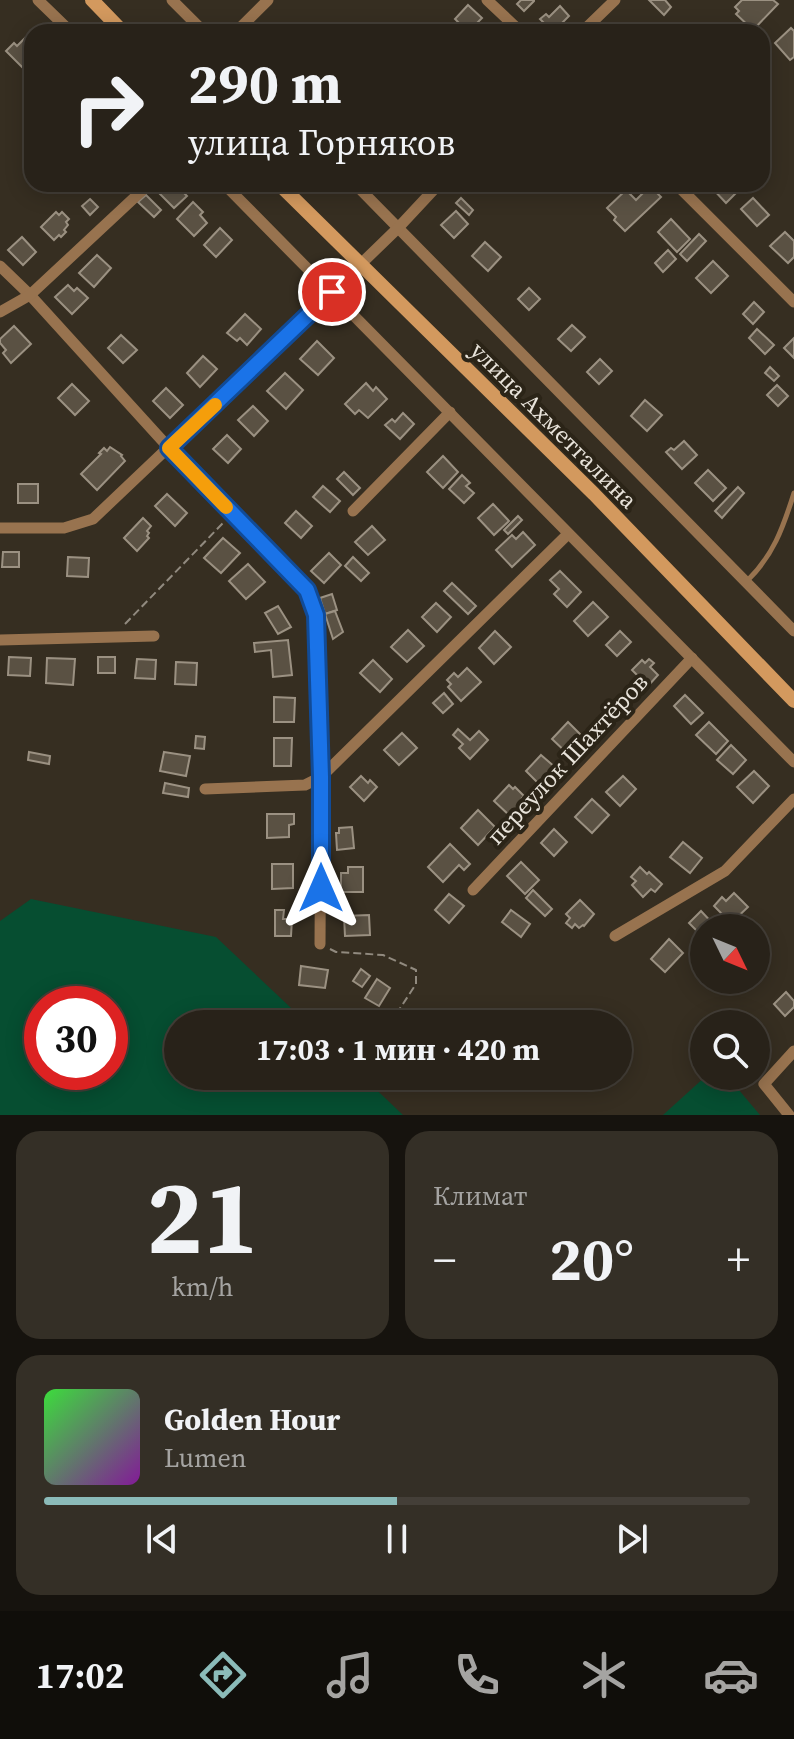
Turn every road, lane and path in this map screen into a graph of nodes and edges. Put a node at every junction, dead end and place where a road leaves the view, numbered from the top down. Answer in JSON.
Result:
{"nodes":[{"id":1,"x":38,"y":0,"type":"edge"},
{"id":2,"x":92,"y":0,"type":"edge"},
{"id":3,"x":172,"y":0,"type":"edge"},
{"id":4,"x":268,"y":0,"type":"edge"},
{"id":5,"x":487,"y":0,"type":"edge"},
{"id":6,"x":615,"y":0,"type":"edge"},
{"id":7,"x":63,"y":24,"type":"edge"},
{"id":8,"x":115,"y":24,"type":"edge"},
{"id":9,"x":196,"y":24,"type":"edge"},
{"id":10,"x":244,"y":24,"type":"edge"},
{"id":11,"x":512,"y":24,"type":"edge"},
{"id":12,"x":590,"y":24,"type":"edge"},
{"id":13,"x":140,"y":192,"type":"edge"},
{"id":14,"x":232,"y":192,"type":"edge"},
{"id":15,"x":287,"y":192,"type":"edge"},
{"id":16,"x":363,"y":192,"type":"edge"},
{"id":17,"x":432,"y":192,"type":"edge"},
{"id":18,"x":684,"y":192,"type":"edge"},
{"id":19,"x":398,"y":228,"type":"junction"},
{"id":20,"x":361,"y":264,"type":"junction"},
{"id":21,"x":0,"y":266,"type":"edge"},
{"id":22,"x":332,"y":292,"type":"junction"},
{"id":23,"x":30,"y":295,"type":"junction"},
{"id":24,"x":794,"y":302,"type":"edge"},
{"id":25,"x":0,"y":312,"type":"edge"},
{"id":26,"x":450,"y":412,"type":"junction"},
{"id":27,"x":169,"y":448,"type":"junction"},
{"id":28,"x":794,"y":493,"type":"edge"},
{"id":29,"x":353,"y":511,"type":"dead end"},
{"id":30,"x":232,"y":513,"type":"junction"},
{"id":31,"x":0,"y":528,"type":"edge"},
{"id":32,"x":568,"y":534,"type":"junction"},
{"id":33,"x":746,"y":582,"type":"junction"},
{"id":34,"x":794,"y":631,"type":"edge"},
{"id":35,"x":154,"y":636,"type":"dead end"},
{"id":36,"x":112,"y":637,"type":"junction"},
{"id":37,"x":0,"y":640,"type":"edge"},
{"id":38,"x":692,"y":658,"type":"junction"},
{"id":39,"x":794,"y":701,"type":"edge"},
{"id":40,"x":794,"y":762,"type":"edge"},
{"id":41,"x":321,"y":777,"type":"junction"},
{"id":42,"x":205,"y":789,"type":"dead end"},
{"id":43,"x":794,"y":799,"type":"edge"},
{"id":44,"x":473,"y":890,"type":"dead end"},
{"id":45,"x":615,"y":936,"type":"dead end"},
{"id":46,"x":320,"y":944,"type":"joint"},
{"id":47,"x":399,"y":1010,"type":"edge"},
{"id":48,"x":794,"y":1051,"type":"edge"},
{"id":49,"x":789,"y":1115,"type":"edge"}],
"edges":[{"from":1,"to":7,"type":"street"},
{"from":2,"to":8,"type":"main road"},
{"from":3,"to":9,"type":"street"},
{"from":4,"to":10,"type":"street"},
{"from":5,"to":11,"type":"street"},
{"from":6,"to":12,"type":"street"},
{"from":13,"to":23,"type":"street"},
{"from":14,"to":22,"type":"street"},
{"from":15,"to":20,"type":"main road","name":"улица Ахметгалина"},
{"from":16,"to":19,"type":"street"},
{"from":17,"to":19,"type":"street"},
{"from":18,"to":24,"type":"street"},
{"from":19,"to":20,"type":"street"},
{"from":19,"to":33,"type":"street"},
{"from":20,"to":22,"type":"street"},
{"from":20,"to":39,"type":"main road","name":"улица Ахметгалина"},
{"from":21,"to":23,"type":"street"},
{"from":22,"to":26,"type":"street"},
{"from":22,"to":27,"type":"street"},
{"from":23,"to":25,"type":"street"},
{"from":23,"to":27,"type":"street"},
{"from":26,"to":29,"type":"street"},
{"from":26,"to":32,"type":"street"},
{"from":27,"to":30,"type":"street"},
{"from":27,"to":31,"type":"street"},
{"from":28,"to":33,"type":"lane"},
{"from":30,"to":36,"type":"path"},
{"from":30,"to":41,"type":"street"},
{"from":32,"to":38,"type":"street"},
{"from":32,"to":41,"type":"street"},
{"from":33,"to":34,"type":"street"},
{"from":35,"to":36,"type":"street"},
{"from":36,"to":37,"type":"street"},
{"from":38,"to":40,"type":"street"},
{"from":38,"to":44,"type":"street","name":"переулок Шахтёров"},
{"from":41,"to":42,"type":"street"},
{"from":41,"to":46,"type":"street"},
{"from":43,"to":45,"type":"street"},
{"from":46,"to":47,"type":"path"},
{"from":48,"to":49,"type":"street"}]}
